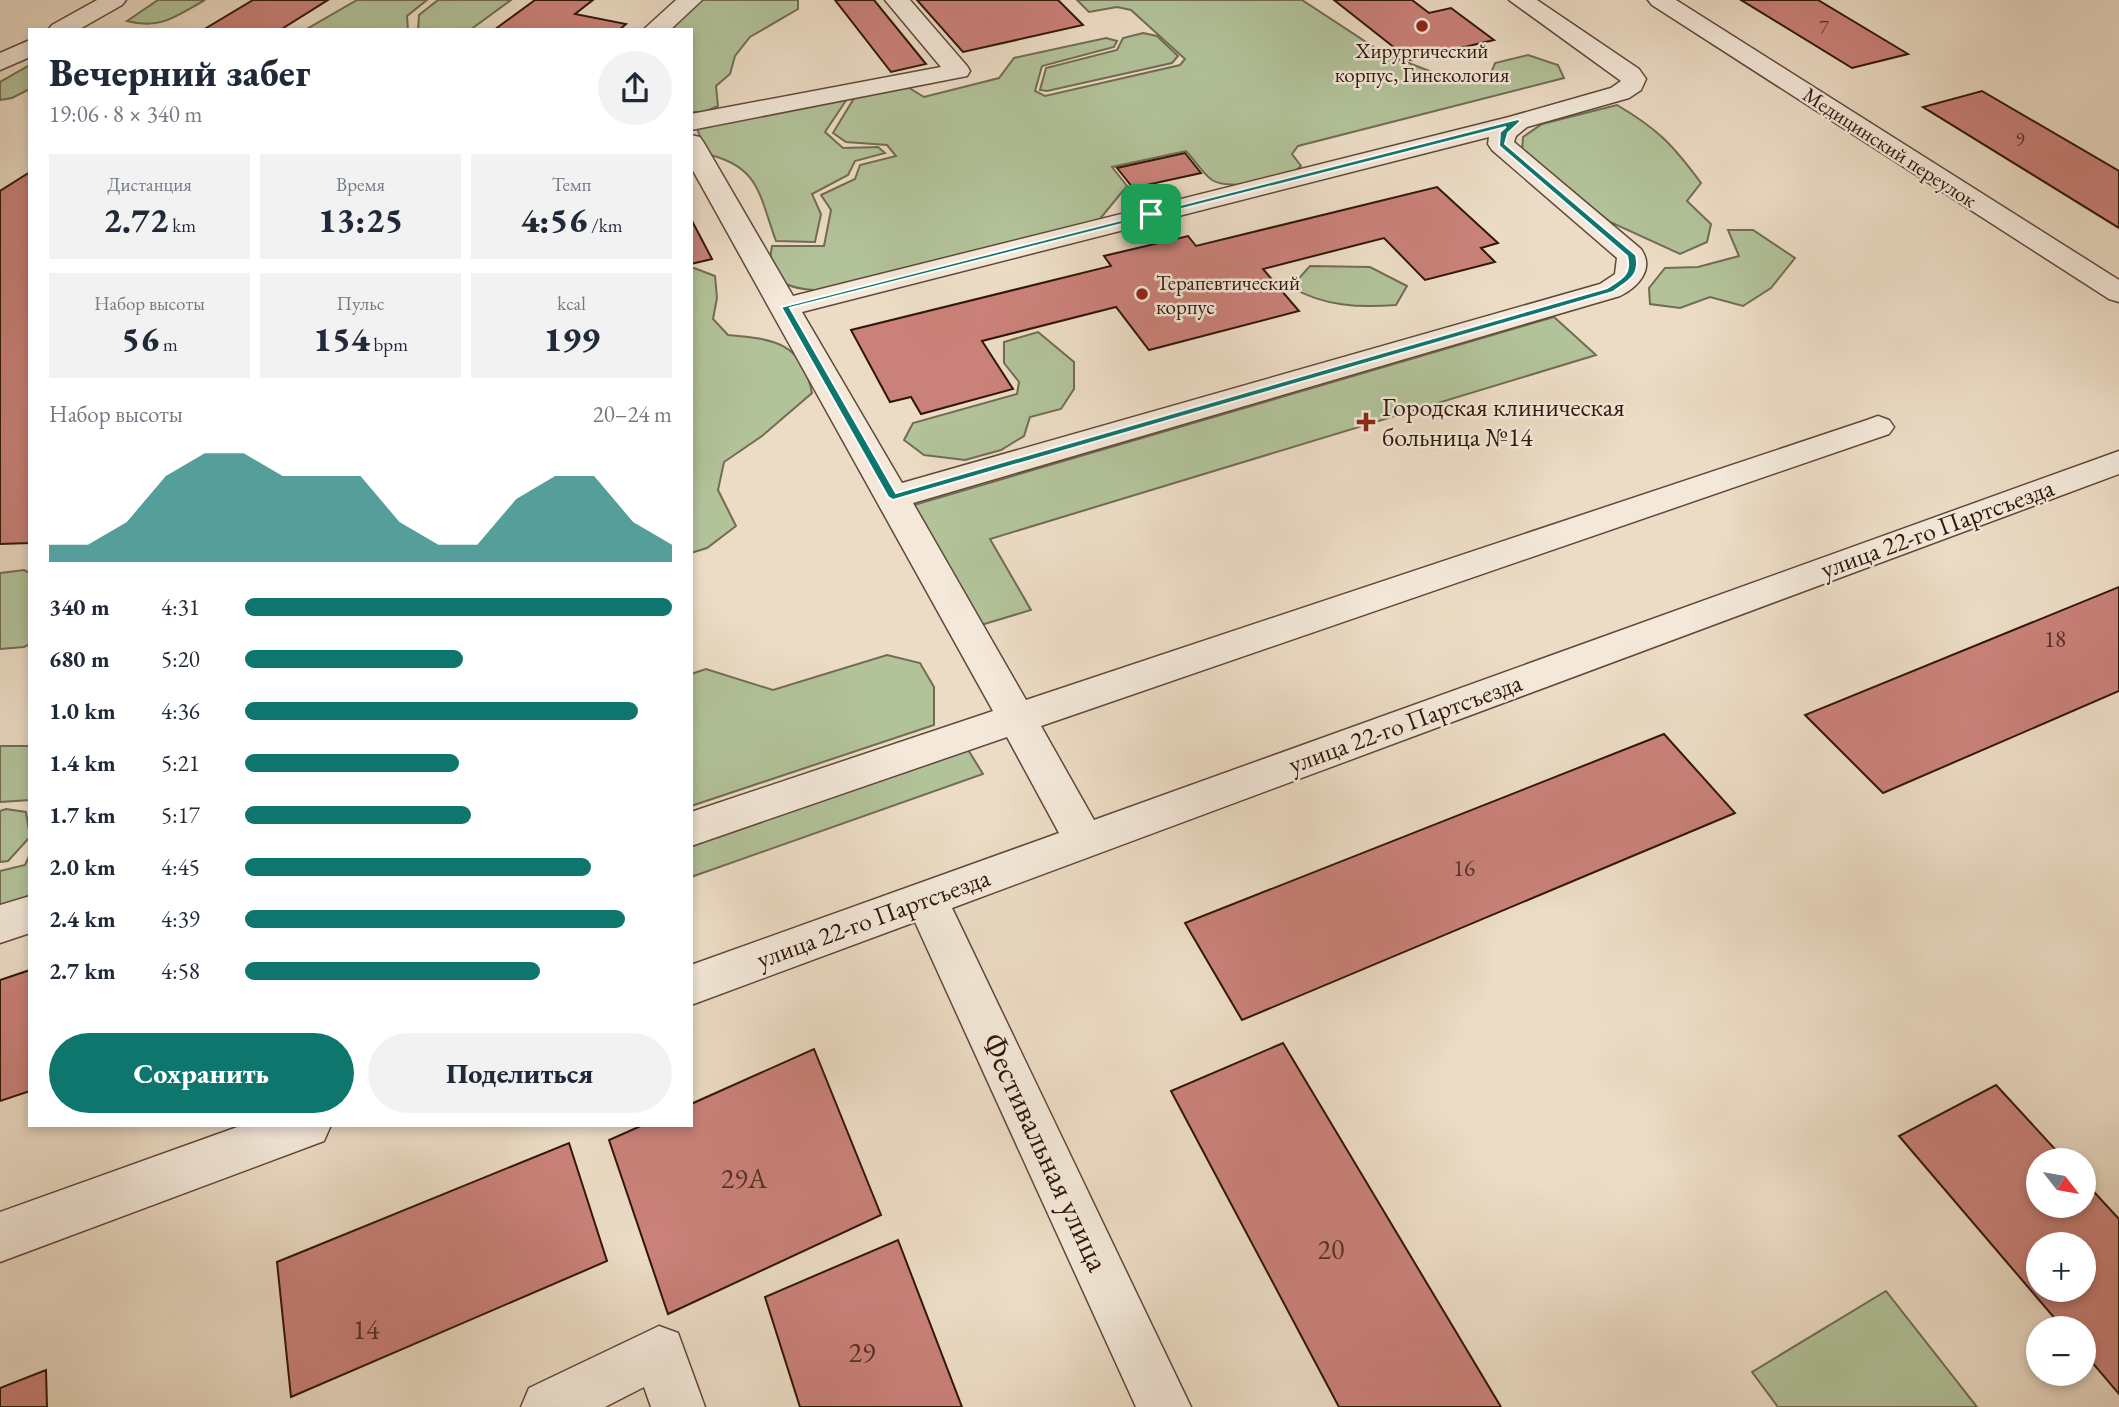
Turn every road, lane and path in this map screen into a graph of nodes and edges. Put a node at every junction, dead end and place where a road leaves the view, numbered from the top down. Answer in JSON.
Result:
{"nodes":[{"id":1,"x":114,"y":0,"type":"edge"},
{"id":2,"x":690,"y":0,"type":"edge"},
{"id":3,"x":897,"y":0,"type":"edge"},
{"id":4,"x":1521,"y":0,"type":"edge"},
{"id":5,"x":1660,"y":0,"type":"edge"},
{"id":6,"x":64,"y":28,"type":"edge"},
{"id":7,"x":657,"y":28,"type":"edge"},
{"id":8,"x":28,"y":48,"type":"edge"},
{"id":9,"x":0,"y":63,"type":"edge"},
{"id":10,"x":1518,"y":121,"type":"junction"},
{"id":11,"x":693,"y":122,"type":"edge"},
{"id":12,"x":693,"y":146,"type":"edge"},
{"id":13,"x":2119,"y":293,"type":"edge"},
{"id":14,"x":785,"y":307,"type":"junction"},
{"id":15,"x":1878,"y":427,"type":"dead end"},
{"id":16,"x":2119,"y":462,"type":"edge"},
{"id":17,"x":893,"y":497,"type":"junction"},
{"id":18,"x":1016,"y":718,"type":"junction"},
{"id":19,"x":693,"y":828,"type":"edge"},
{"id":20,"x":1084,"y":840,"type":"junction"},
{"id":21,"x":925,"y":899,"type":"junction"},
{"id":22,"x":28,"y":915,"type":"edge"},
{"id":23,"x":0,"y":924,"type":"edge"},
{"id":24,"x":693,"y":984,"type":"edge"},
{"id":25,"x":302,"y":1127,"type":"edge"},
{"id":26,"x":0,"y":1237,"type":"edge"},
{"id":27,"x":548,"y":1407,"type":"edge"},
{"id":28,"x":678,"y":1407,"type":"edge"},
{"id":29,"x":1164,"y":1407,"type":"edge"}],
"edges":[{"from":1,"to":6,"type":"street"},
{"from":2,"to":7,"type":"street"},
{"from":3,"to":11,"type":"street"},
{"from":4,"to":10,"type":"street"},
{"from":5,"to":13,"type":"street","name":"Медицинский переулок"},
{"from":8,"to":9,"type":"street"},
{"from":10,"to":14,"type":"street"},
{"from":10,"to":17,"type":"street"},
{"from":12,"to":14,"type":"street"},
{"from":14,"to":17,"type":"street"},
{"from":15,"to":18,"type":"street"},
{"from":16,"to":20,"type":"street","name":"улица 22-го Партсъезда"},
{"from":17,"to":18,"type":"street"},
{"from":18,"to":19,"type":"street"},
{"from":18,"to":20,"type":"street"},
{"from":20,"to":21,"type":"street","name":"улица 22-го Партсъезда"},
{"from":21,"to":24,"type":"street","name":"улица 22-го Партсъезда"},
{"from":21,"to":29,"type":"street","name":"Фестивальная улица"},
{"from":22,"to":23,"type":"street"},
{"from":25,"to":26,"type":"street"},
{"from":27,"to":28,"type":"street"}]}
